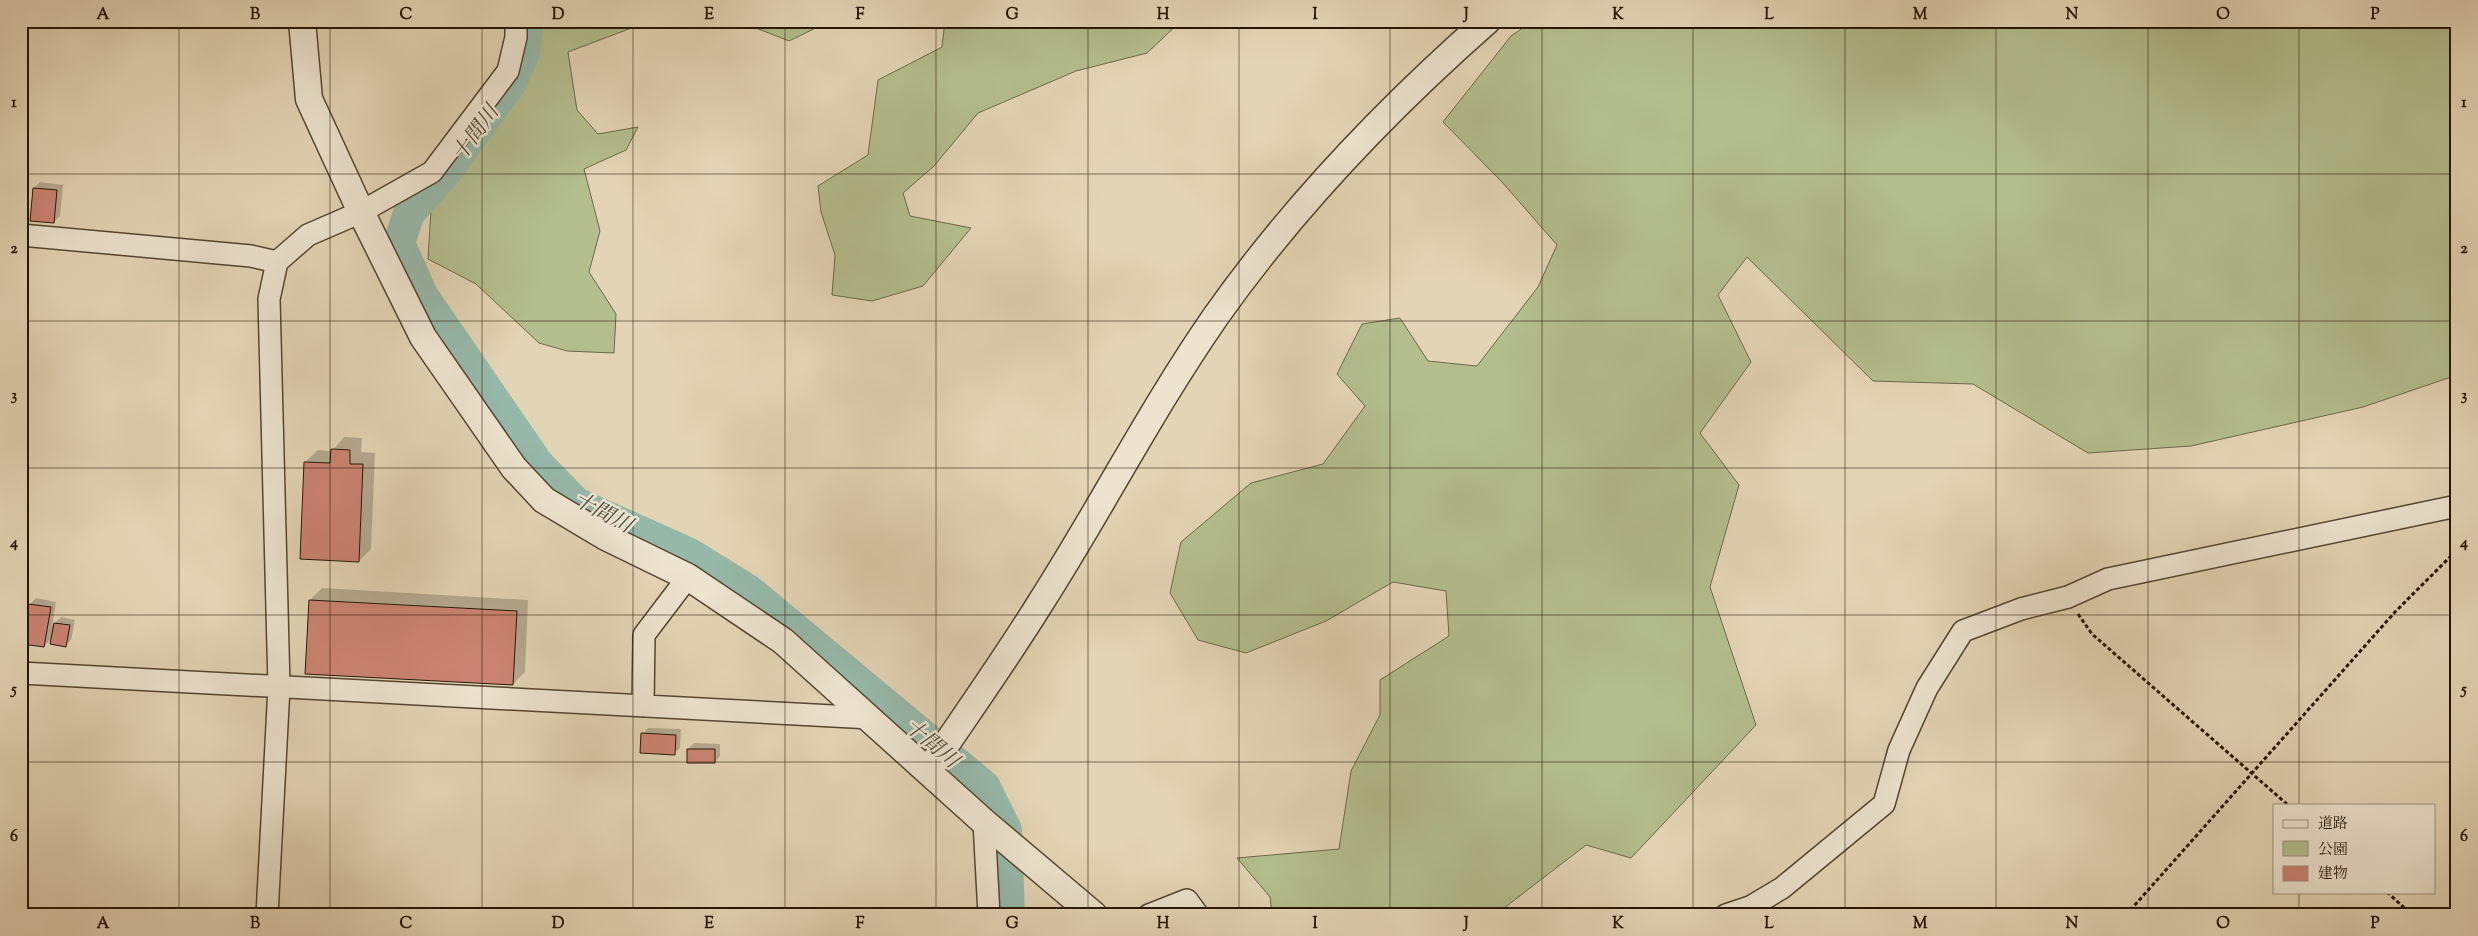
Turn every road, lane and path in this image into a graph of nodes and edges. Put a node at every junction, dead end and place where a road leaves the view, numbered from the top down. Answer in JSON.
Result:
{"nodes":[{"id":1,"x":302,"y":21,"type":"edge"},
{"id":2,"x":516,"y":21,"type":"edge"},
{"id":3,"x":1487,"y":21,"type":"edge"},
{"id":4,"x":361,"y":212,"type":"junction"},
{"id":5,"x":21,"y":235,"type":"edge"},
{"id":6,"x":277,"y":262,"type":"junction"},
{"id":7,"x":2457,"y":506,"type":"edge"},
{"id":8,"x":2457,"y":550,"type":"edge"},
{"id":9,"x":688,"y":577,"type":"junction"},
{"id":10,"x":2068,"y":598,"type":"junction"},
{"id":11,"x":21,"y":673,"type":"edge"},
{"id":12,"x":279,"y":687,"type":"junction"},
{"id":13,"x":643,"y":706,"type":"junction"},
{"id":14,"x":871,"y":718,"type":"junction"},
{"id":15,"x":928,"y":771,"type":"junction"},
{"id":16,"x":2250,"y":774,"type":"junction"},
{"id":17,"x":2287,"y":804,"type":"edge"},
{"id":18,"x":984,"y":822,"type":"junction"},
{"id":19,"x":2389,"y":894,"type":"edge"},
{"id":20,"x":1755,"y":911,"type":"edge"},
{"id":21,"x":267,"y":915,"type":"edge"},
{"id":22,"x":989,"y":915,"type":"edge"},
{"id":23,"x":1094,"y":915,"type":"edge"},
{"id":24,"x":1149,"y":915,"type":"edge"},
{"id":25,"x":1198,"y":915,"type":"edge"},
{"id":26,"x":1726,"y":915,"type":"edge"},
{"id":27,"x":2126,"y":915,"type":"edge"},
{"id":28,"x":2412,"y":915,"type":"edge"}],
"edges":[{"from":1,"to":4,"type":"street"},
{"from":2,"to":4,"type":"street"},
{"from":3,"to":15,"type":"street"},
{"from":4,"to":6,"type":"street"},
{"from":4,"to":9,"type":"street"},
{"from":5,"to":6,"type":"street"},
{"from":6,"to":12,"type":"street"},
{"from":7,"to":10,"type":"street"},
{"from":8,"to":16,"type":"path"},
{"from":9,"to":13,"type":"street"},
{"from":9,"to":14,"type":"street"},
{"from":10,"to":16,"type":"path"},
{"from":10,"to":20,"type":"street"},
{"from":11,"to":12,"type":"street"},
{"from":12,"to":13,"type":"street"},
{"from":12,"to":21,"type":"street"},
{"from":13,"to":14,"type":"street"},
{"from":14,"to":15,"type":"street"},
{"from":15,"to":18,"type":"street"},
{"from":16,"to":17,"type":"path"},
{"from":16,"to":27,"type":"path"},
{"from":18,"to":22,"type":"street"},
{"from":18,"to":23,"type":"street"},
{"from":19,"to":28,"type":"path"},
{"from":20,"to":26,"type":"street"},
{"from":24,"to":25,"type":"street"}]}
